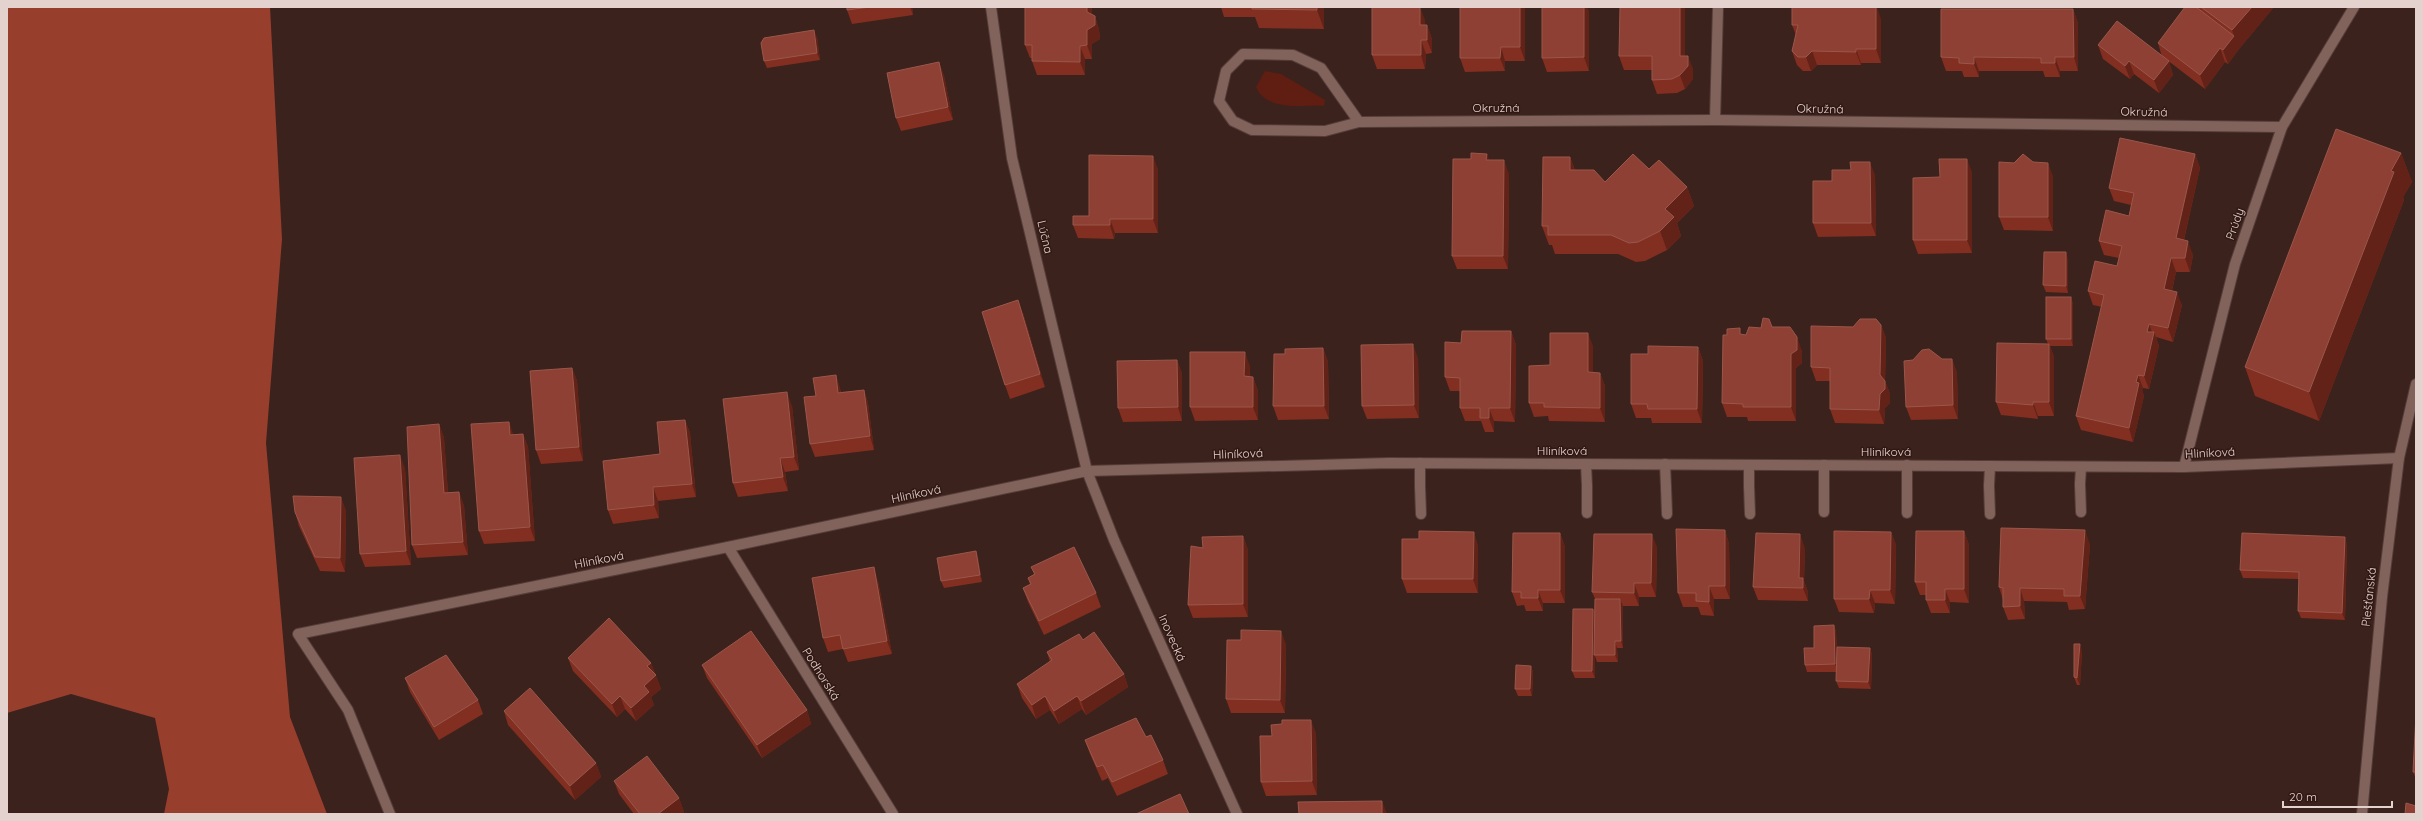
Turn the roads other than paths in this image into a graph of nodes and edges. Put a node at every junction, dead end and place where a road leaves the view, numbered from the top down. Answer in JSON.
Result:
{"nodes":[{"id":1,"x":991,"y":7,"type":"edge"},
{"id":2,"x":1718,"y":7,"type":"edge"},
{"id":3,"x":2354,"y":7,"type":"edge"},
{"id":4,"x":1715,"y":120,"type":"junction"},
{"id":5,"x":1359,"y":122,"type":"junction"},
{"id":6,"x":2282,"y":127,"type":"junction"},
{"id":7,"x":2416,"y":384,"type":"edge"},
{"id":8,"x":2399,"y":458,"type":"junction"},
{"id":9,"x":1420,"y":463,"type":"junction"},
{"id":10,"x":1586,"y":464,"type":"junction"},
{"id":11,"x":1665,"y":464,"type":"junction"},
{"id":12,"x":1749,"y":465,"type":"junction"},
{"id":13,"x":1824,"y":465,"type":"junction"},
{"id":14,"x":1907,"y":466,"type":"junction"},
{"id":15,"x":1990,"y":466,"type":"junction"},
{"id":16,"x":2081,"y":467,"type":"junction"},
{"id":17,"x":2184,"y":467,"type":"junction"},
{"id":18,"x":1087,"y":471,"type":"junction"},
{"id":19,"x":1824,"y":512,"type":"dead end"},
{"id":20,"x":2081,"y":512,"type":"dead end"},
{"id":21,"x":1587,"y":513,"type":"dead end"},
{"id":22,"x":1908,"y":513,"type":"dead end"},
{"id":23,"x":1421,"y":514,"type":"dead end"},
{"id":24,"x":1666,"y":514,"type":"dead end"},
{"id":25,"x":1750,"y":514,"type":"dead end"},
{"id":26,"x":1990,"y":514,"type":"dead end"},
{"id":27,"x":728,"y":547,"type":"junction"},
{"id":28,"x":390,"y":814,"type":"edge"},
{"id":29,"x":893,"y":814,"type":"edge"},
{"id":30,"x":1237,"y":814,"type":"edge"},
{"id":31,"x":2362,"y":814,"type":"edge"}],
"edges":[{"from":1,"to":18,"type":"street","name":"Lúčna"},
{"from":2,"to":4,"type":"street"},
{"from":3,"to":6,"type":"street","name":"Prúdy"},
{"from":4,"to":5,"type":"street","name":"Okružná"},
{"from":4,"to":6,"type":"street","name":"Okružná"},
{"from":5,"to":5,"type":"street","name":"Okružná"},
{"from":6,"to":17,"type":"street","name":"Prúdy"},
{"from":7,"to":8,"type":"street","name":"Piešťanská"},
{"from":8,"to":17,"type":"street","name":"Hliníková"},
{"from":8,"to":31,"type":"street","name":"Piešťanská"},
{"from":9,"to":10,"type":"street","name":"Hliníková"},
{"from":9,"to":18,"type":"street","name":"Hliníková"},
{"from":9,"to":23,"type":"street"},
{"from":10,"to":11,"type":"street","name":"Hliníková"},
{"from":10,"to":21,"type":"street"},
{"from":11,"to":12,"type":"street","name":"Hliníková"},
{"from":11,"to":24,"type":"street"},
{"from":12,"to":13,"type":"street","name":"Hliníková"},
{"from":12,"to":25,"type":"street"},
{"from":13,"to":14,"type":"street","name":"Hliníková"},
{"from":13,"to":19,"type":"street"},
{"from":14,"to":15,"type":"street","name":"Hliníková"},
{"from":14,"to":22,"type":"street"},
{"from":15,"to":16,"type":"street","name":"Hliníková"},
{"from":15,"to":26,"type":"street"},
{"from":16,"to":17,"type":"street","name":"Hliníková"},
{"from":16,"to":20,"type":"street"},
{"from":18,"to":27,"type":"street","name":"Hliníková"},
{"from":18,"to":30,"type":"street","name":"Inovecká"},
{"from":27,"to":28,"type":"street","name":"Hliníková"},
{"from":27,"to":29,"type":"street","name":"Podhorská"}]}
